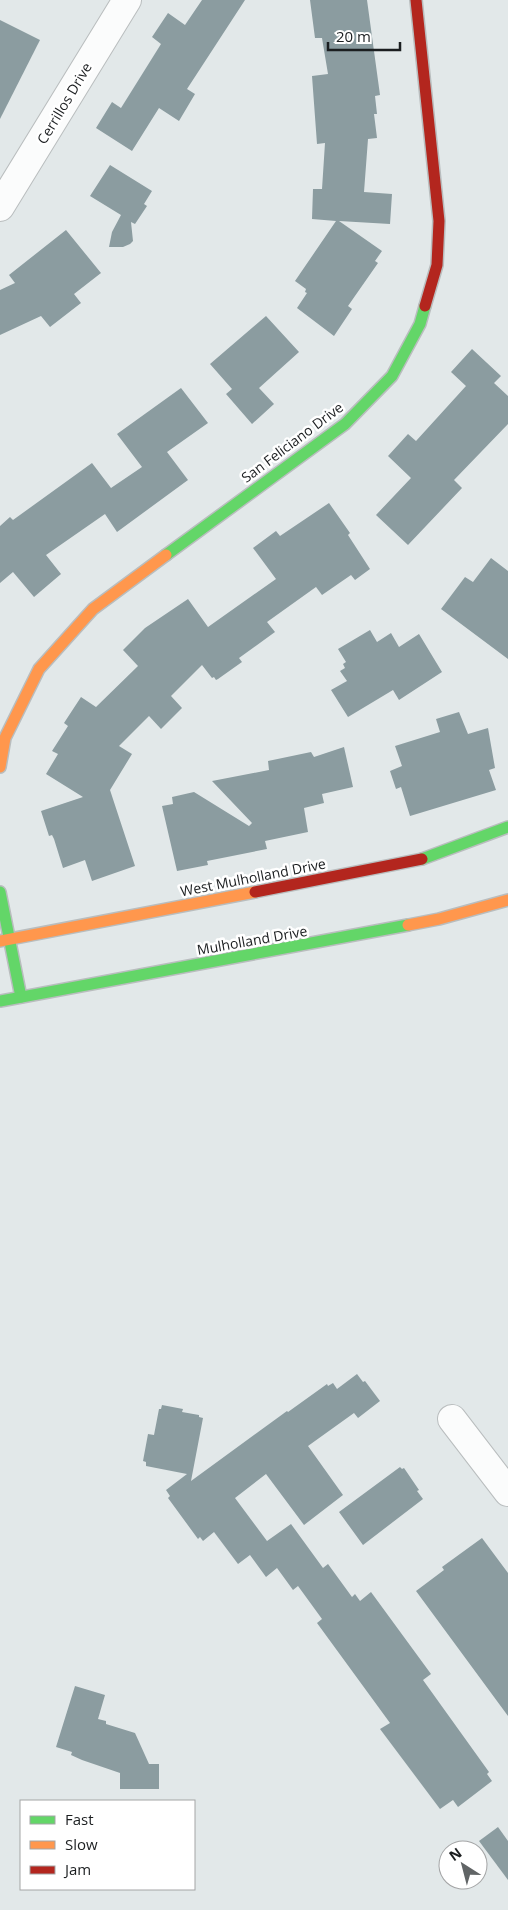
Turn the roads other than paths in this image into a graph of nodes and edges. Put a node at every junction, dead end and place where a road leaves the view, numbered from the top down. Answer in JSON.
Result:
{"nodes":[{"id":1,"x":127,"y":0,"type":"edge"},
{"id":2,"x":416,"y":0,"type":"edge"},
{"id":3,"x":0,"y":206,"type":"edge"},
{"id":4,"x":0,"y":767,"type":"edge"},
{"id":5,"x":508,"y":827,"type":"edge"},
{"id":6,"x":0,"y":892,"type":"edge"},
{"id":7,"x":508,"y":900,"type":"edge"},
{"id":8,"x":4,"y":941,"type":"edge"},
{"id":9,"x":21,"y":997,"type":"junction"},
{"id":10,"x":0,"y":1002,"type":"edge"},
{"id":11,"x":452,"y":1419,"type":"dead end"},
{"id":12,"x":508,"y":1492,"type":"edge"}],
"edges":[{"from":1,"to":3,"type":"street","name":"Cerrillos Drive"},
{"from":2,"to":4,"type":"street","name":"San Feliciano Drive"},
{"from":5,"to":8,"type":"street","name":"West Mulholland Drive"},
{"from":6,"to":8,"type":"street"},
{"from":7,"to":9,"type":"street","name":"Mulholland Drive"},
{"from":8,"to":9,"type":"street"},
{"from":9,"to":10,"type":"street","name":"Mulholland Drive"},
{"from":11,"to":12,"type":"street"}]}
